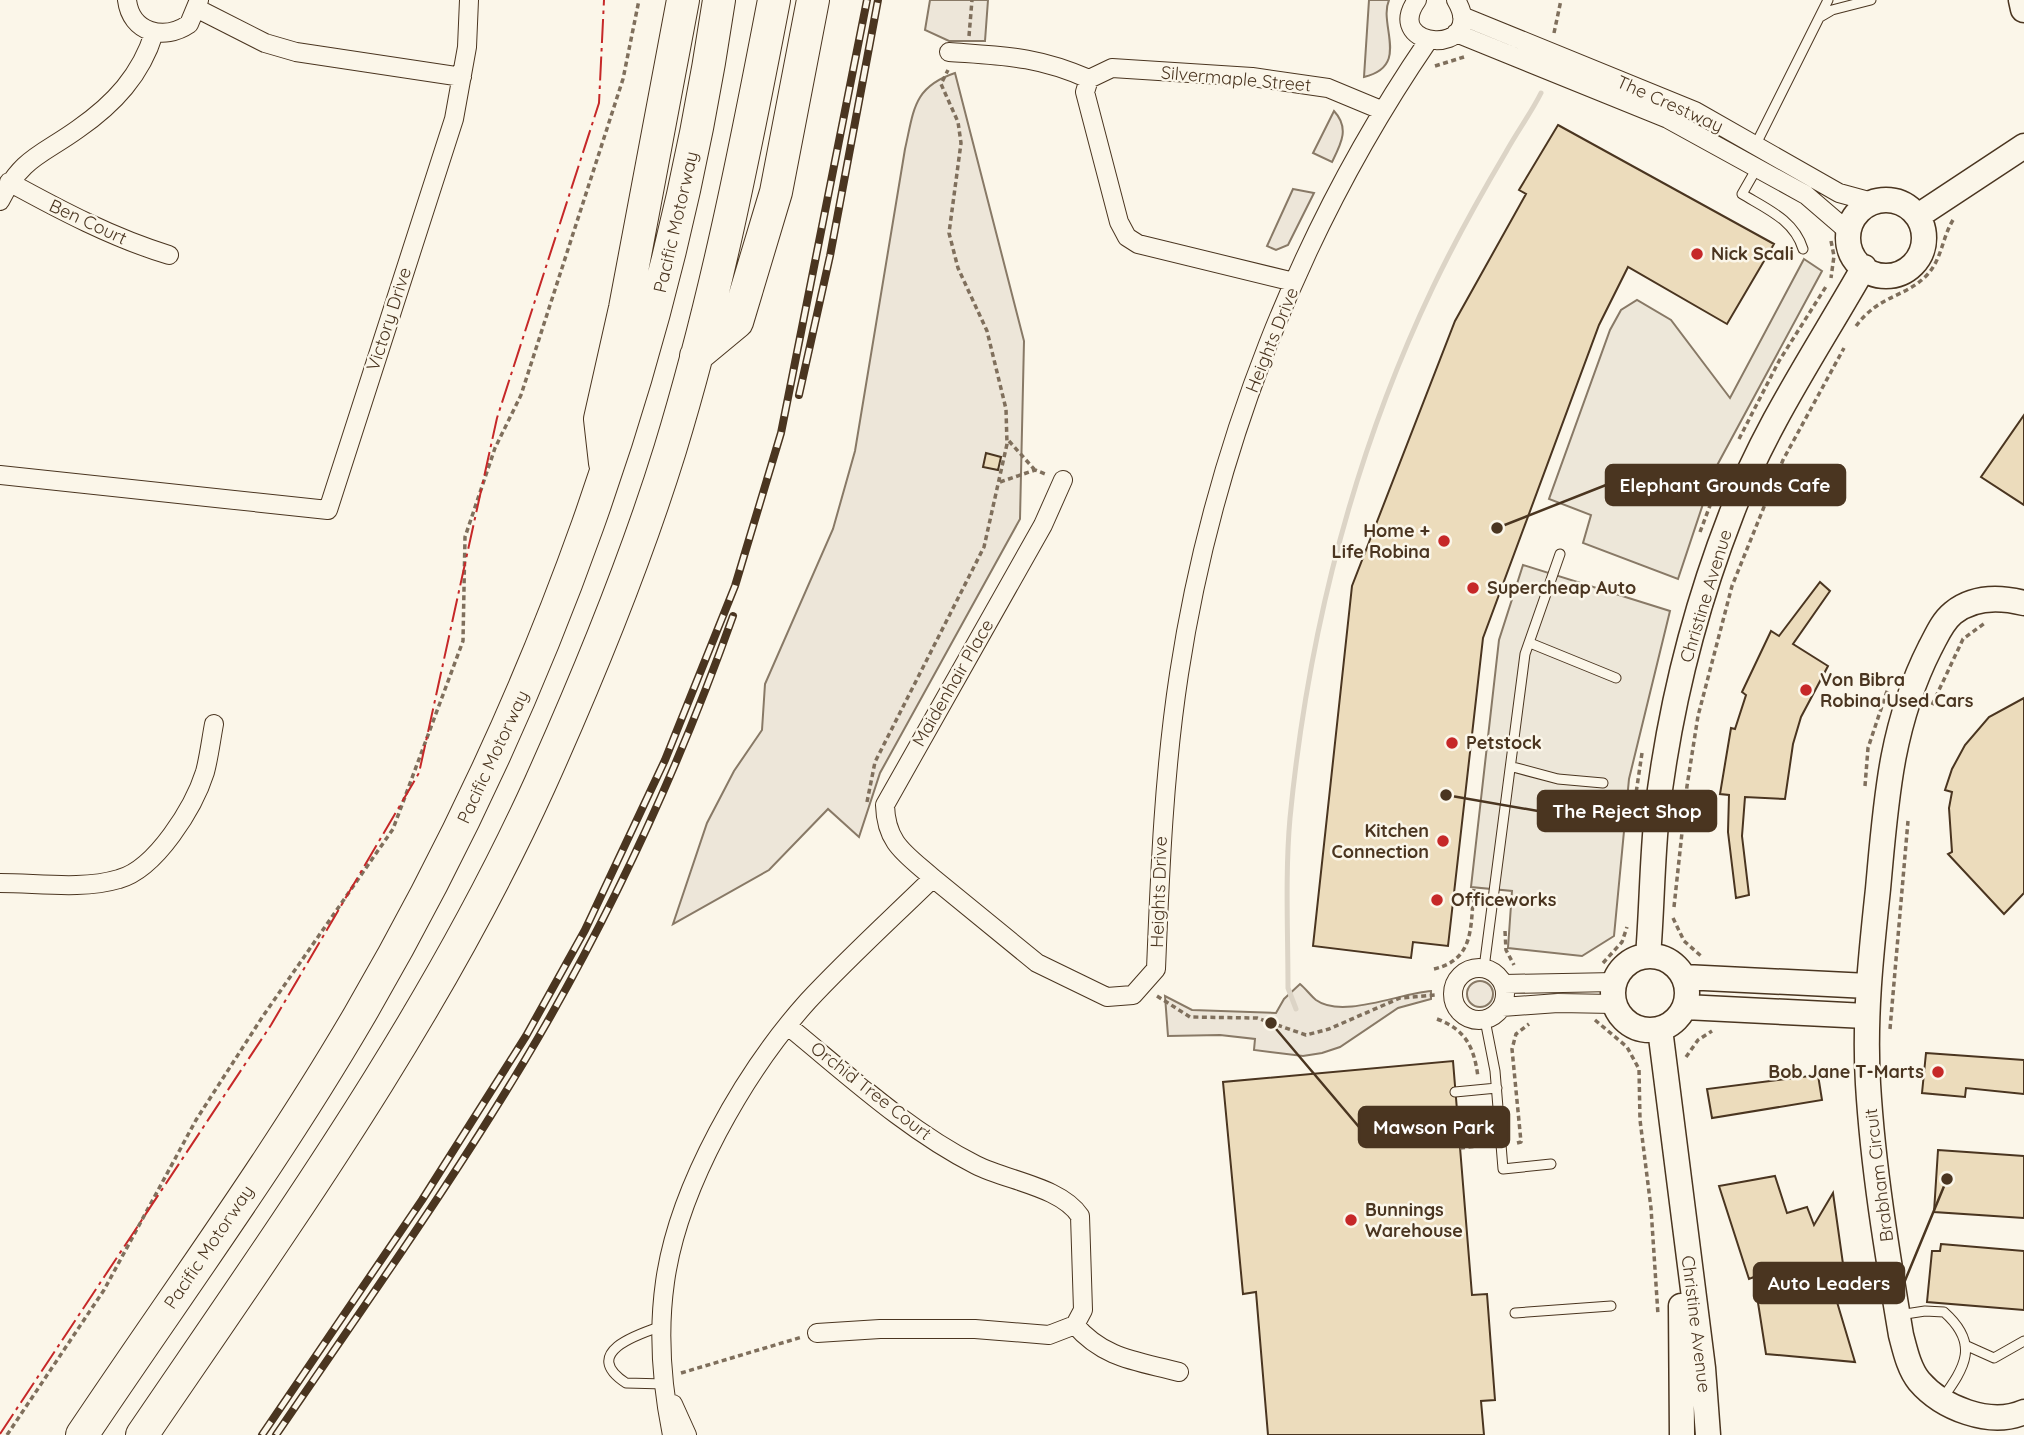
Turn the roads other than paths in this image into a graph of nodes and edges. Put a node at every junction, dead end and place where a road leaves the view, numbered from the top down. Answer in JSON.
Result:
{"nodes":[{"id":1,"x":127,"y":0,"type":"edge"},
{"id":2,"x":469,"y":0,"type":"edge"},
{"id":3,"x":683,"y":0,"type":"edge"},
{"id":4,"x":719,"y":0,"type":"edge"},
{"id":5,"x":774,"y":0,"type":"edge"},
{"id":6,"x":813,"y":0,"type":"edge"},
{"id":7,"x":1417,"y":0,"type":"edge"},
{"id":8,"x":1828,"y":0,"type":"edge"},
{"id":9,"x":1871,"y":0,"type":"edge"},
{"id":10,"x":2022,"y":0,"type":"edge"},
{"id":11,"x":198,"y":4,"type":"edge"},
{"id":12,"x":1459,"y":8,"type":"edge"},
{"id":13,"x":2024,"y":9,"type":"edge"},
{"id":14,"x":1819,"y":18,"type":"junction"},
{"id":15,"x":154,"y":33,"type":"junction"},
{"id":16,"x":1456,"y":33,"type":"junction"},
{"id":17,"x":1428,"y":41,"type":"junction"},
{"id":18,"x":952,"y":59,"type":"road end"},
{"id":19,"x":462,"y":77,"type":"junction"},
{"id":20,"x":1088,"y":79,"type":"junction"},
{"id":21,"x":1381,"y":110,"type":"junction"},
{"id":22,"x":1756,"y":144,"type":"junction"},
{"id":23,"x":2024,"y":146,"type":"edge"},
{"id":24,"x":1758,"y":166,"type":"junction"},
{"id":25,"x":9,"y":182,"type":"junction"},
{"id":26,"x":0,"y":201,"type":"edge"},
{"id":27,"x":1872,"y":202,"type":"junction"},
{"id":28,"x":1917,"y":216,"type":"junction"},
{"id":29,"x":1839,"y":233,"type":"junction"},
{"id":30,"x":1803,"y":249,"type":"dead end"},
{"id":31,"x":169,"y":255,"type":"dead end"},
{"id":32,"x":1864,"y":267,"type":"junction"},
{"id":33,"x":1294,"y":282,"type":"junction"},
{"id":34,"x":696,"y":356,"type":"junction"},
{"id":35,"x":0,"y":475,"type":"edge"},
{"id":36,"x":607,"y":475,"type":"junction"},
{"id":37,"x":1063,"y":480,"type":"road end"},
{"id":38,"x":1560,"y":554,"type":"dead end"},
{"id":39,"x":2024,"y":603,"type":"edge"},
{"id":40,"x":1530,"y":643,"type":"junction"},
{"id":41,"x":1616,"y":678,"type":"dead end"},
{"id":42,"x":214,"y":724,"type":"dead end"},
{"id":43,"x":1513,"y":767,"type":"junction"},
{"id":44,"x":1603,"y":783,"type":"dead end"},
{"id":45,"x":933,"y":878,"type":"junction"},
{"id":46,"x":0,"y":883,"type":"edge"},
{"id":47,"x":1648,"y":956,"type":"junction"},
{"id":48,"x":1483,"y":968,"type":"junction"},
{"id":49,"x":1684,"y":977,"type":"junction"},
{"id":50,"x":1504,"y":984,"type":"junction"},
{"id":51,"x":1868,"y":986,"type":"junction"},
{"id":52,"x":1605,"y":993,"type":"junction"},
{"id":53,"x":1502,"y":1007,"type":"junction"},
{"id":54,"x":1685,"y":1007,"type":"junction"},
{"id":55,"x":1866,"y":1016,"type":"junction"},
{"id":56,"x":1485,"y":1020,"type":"junction"},
{"id":57,"x":788,"y":1026,"type":"junction"},
{"id":58,"x":1660,"y":1030,"type":"junction"},
{"id":59,"x":1496,"y":1088,"type":"junction"},
{"id":60,"x":1455,"y":1092,"type":"dead end"},
{"id":61,"x":1499,"y":1115,"type":"junction"},
{"id":62,"x":1458,"y":1119,"type":"dead end"},
{"id":63,"x":1551,"y":1164,"type":"dead end"},
{"id":64,"x":1681,"y":1213,"type":"junction"},
{"id":65,"x":1611,"y":1306,"type":"dead end"},
{"id":66,"x":1515,"y":1313,"type":"dead end"},
{"id":67,"x":1898,"y":1315,"type":"junction"},
{"id":68,"x":1075,"y":1325,"type":"junction"},
{"id":69,"x":662,"y":1326,"type":"junction"},
{"id":70,"x":817,"y":1333,"type":"road end"},
{"id":71,"x":2024,"y":1341,"type":"edge"},
{"id":72,"x":1965,"y":1345,"type":"junction"},
{"id":73,"x":1179,"y":1372,"type":"dead end"},
{"id":74,"x":664,"y":1378,"type":"junction"},
{"id":75,"x":1942,"y":1399,"type":"junction"},
{"id":76,"x":2024,"y":1412,"type":"edge"},
{"id":77,"x":82,"y":1435,"type":"edge"},
{"id":78,"x":142,"y":1435,"type":"edge"},
{"id":79,"x":671,"y":1435,"type":"edge"},
{"id":80,"x":687,"y":1435,"type":"edge"},
{"id":81,"x":1682,"y":1435,"type":"edge"},
{"id":82,"x":1708,"y":1435,"type":"edge"}],
"edges":[{"from":1,"to":15,"type":"street"},
{"from":2,"to":19,"type":"street"},
{"from":3,"to":36,"type":"highway"},
{"from":4,"to":36,"type":"highway","name":"Pacific Motorway"},
{"from":5,"to":34,"type":"highway"},
{"from":6,"to":34,"type":"highway"},
{"from":7,"to":17,"type":"street"},
{"from":8,"to":14,"type":"lane"},
{"from":9,"to":14,"type":"lane"},
{"from":10,"to":13,"type":"main road"},
{"from":11,"to":15,"type":"street"},
{"from":11,"to":19,"type":"street"},
{"from":12,"to":16,"type":"street"},
{"from":12,"to":22,"type":"street","name":"The Crestway"},
{"from":14,"to":22,"type":"lane"},
{"from":15,"to":25,"type":"street"},
{"from":16,"to":17,"type":"street"},
{"from":16,"to":24,"type":"street","name":"The Crestway"},
{"from":17,"to":21,"type":"street","name":"Heights Drive"},
{"from":18,"to":20,"type":"street"},
{"from":19,"to":35,"type":"street","name":"Victory Drive"},
{"from":20,"to":21,"type":"street","name":"Silvermaple Street"},
{"from":20,"to":33,"type":"street"},
{"from":21,"to":33,"type":"street","name":"Heights Drive"},
{"from":22,"to":27,"type":"street","name":"The Crestway"},
{"from":23,"to":28,"type":"street"},
{"from":24,"to":29,"type":"street","name":"The Crestway"},
{"from":24,"to":30,"type":"lane"},
{"from":25,"to":26,"type":"street"},
{"from":25,"to":31,"type":"street","name":"Ben Court"},
{"from":27,"to":28,"type":"street"},
{"from":27,"to":29,"type":"street"},
{"from":28,"to":32,"type":"street"},
{"from":29,"to":32,"type":"street"},
{"from":32,"to":47,"type":"street","name":"Christine Avenue"},
{"from":33,"to":45,"type":"street","name":"Heights Drive"},
{"from":34,"to":78,"type":"highway"},
{"from":36,"to":77,"type":"highway","name":"Pacific Motorway"},
{"from":37,"to":45,"type":"street","name":"Maidenhair Place"},
{"from":38,"to":40,"type":"lane"},
{"from":39,"to":51,"type":"street","name":"Brabham Circuit"},
{"from":40,"to":41,"type":"lane"},
{"from":40,"to":43,"type":"lane"},
{"from":42,"to":46,"type":"street"},
{"from":43,"to":44,"type":"lane"},
{"from":43,"to":48,"type":"lane"},
{"from":45,"to":57,"type":"street"},
{"from":47,"to":49,"type":"street"},
{"from":47,"to":52,"type":"street"},
{"from":48,"to":50,"type":"street"},
{"from":48,"to":56,"type":"street"},
{"from":49,"to":51,"type":"street"},
{"from":49,"to":54,"type":"street"},
{"from":50,"to":52,"type":"street"},
{"from":50,"to":53,"type":"street"},
{"from":51,"to":55,"type":"street","name":"Brabham Circuit"},
{"from":52,"to":53,"type":"street"},
{"from":52,"to":58,"type":"street"},
{"from":53,"to":56,"type":"street"},
{"from":54,"to":55,"type":"street"},
{"from":54,"to":58,"type":"street"},
{"from":55,"to":67,"type":"street","name":"Brabham Circuit"},
{"from":56,"to":59,"type":"lane"},
{"from":57,"to":68,"type":"street","name":"Orchid Tree Court"},
{"from":57,"to":69,"type":"street"},
{"from":58,"to":64,"type":"street","name":"Christine Avenue"},
{"from":59,"to":60,"type":"lane"},
{"from":59,"to":61,"type":"lane"},
{"from":61,"to":62,"type":"lane"},
{"from":61,"to":63,"type":"lane"},
{"from":64,"to":81,"type":"street","name":"Christine Avenue"},
{"from":64,"to":82,"type":"street","name":"Christine Avenue"},
{"from":65,"to":66,"type":"lane"},
{"from":67,"to":72,"type":"lane"},
{"from":67,"to":75,"type":"street","name":"Brabham Circuit"},
{"from":68,"to":70,"type":"street"},
{"from":68,"to":73,"type":"street"},
{"from":69,"to":74,"type":"street"},
{"from":69,"to":74,"type":"lane"},
{"from":71,"to":72,"type":"lane"},
{"from":72,"to":75,"type":"lane"},
{"from":74,"to":79,"type":"street"},
{"from":74,"to":80,"type":"street"},
{"from":75,"to":76,"type":"street","name":"Brabham Circuit"}]}
